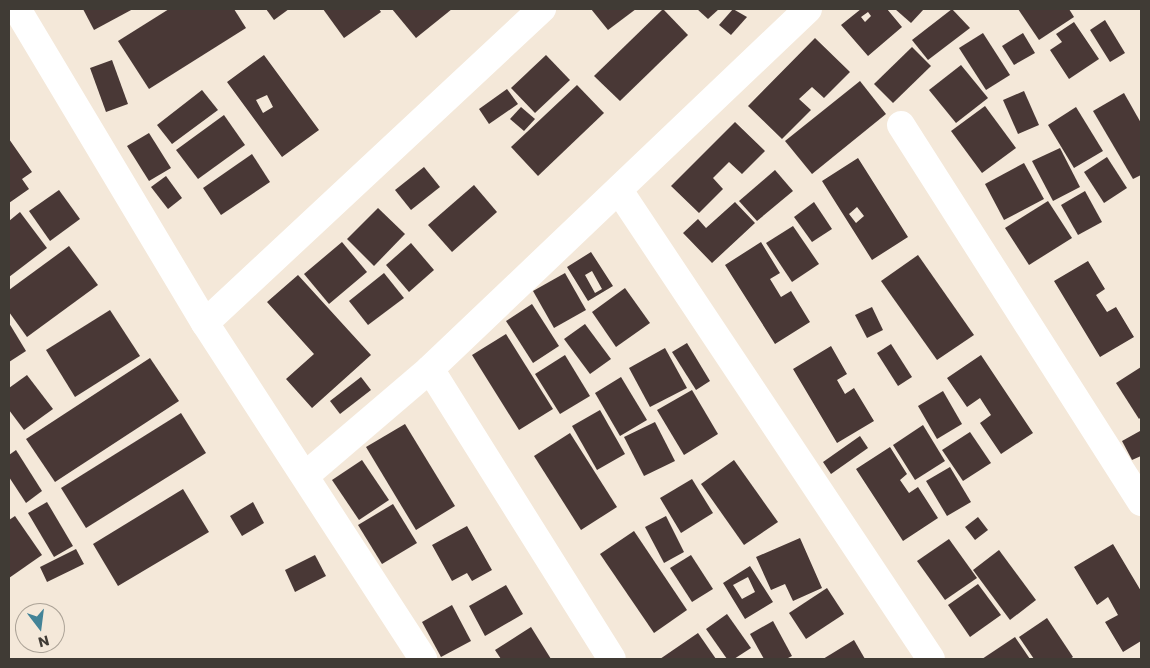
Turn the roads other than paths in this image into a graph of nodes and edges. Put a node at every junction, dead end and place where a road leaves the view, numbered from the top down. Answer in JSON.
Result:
{"nodes":[{"id":1,"x":17,"y":9,"type":"edge"},
{"id":2,"x":542,"y":9,"type":"edge"},
{"id":3,"x":808,"y":9,"type":"edge"},
{"id":4,"x":902,"y":125,"type":"dead end"},
{"id":5,"x":620,"y":192,"type":"junction"},
{"id":6,"x":205,"y":322,"type":"junction"},
{"id":7,"x":430,"y":369,"type":"junction"},
{"id":8,"x":306,"y":475,"type":"junction"},
{"id":9,"x":1141,"y":502,"type":"edge"},
{"id":10,"x":423,"y":659,"type":"edge"},
{"id":11,"x":612,"y":659,"type":"edge"},
{"id":12,"x":931,"y":659,"type":"edge"}],
"edges":[{"from":1,"to":6,"type":"street"},
{"from":2,"to":6,"type":"street"},
{"from":3,"to":5,"type":"street"},
{"from":4,"to":9,"type":"street"},
{"from":5,"to":7,"type":"street"},
{"from":5,"to":12,"type":"street"},
{"from":6,"to":8,"type":"street"},
{"from":7,"to":8,"type":"street"},
{"from":7,"to":11,"type":"street"},
{"from":8,"to":10,"type":"street"}]}
